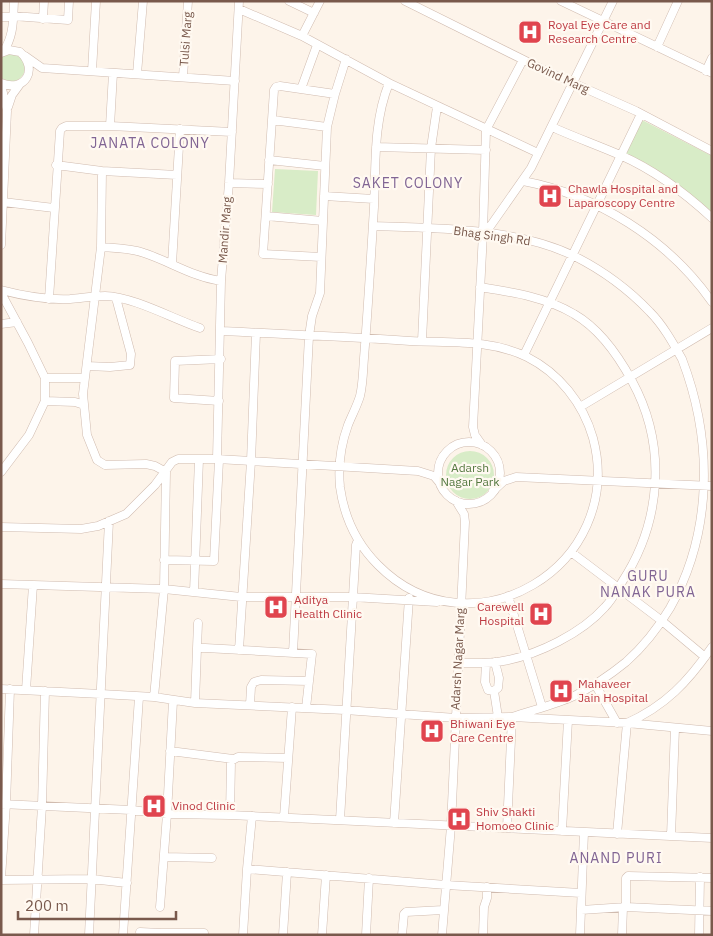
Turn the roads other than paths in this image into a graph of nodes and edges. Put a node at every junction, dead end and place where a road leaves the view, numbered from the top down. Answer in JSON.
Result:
{"nodes":[{"id":1,"x":14,"y":1,"type":"edge"},
{"id":2,"x":44,"y":1,"type":"edge"},
{"id":3,"x":69,"y":1,"type":"edge"},
{"id":4,"x":96,"y":1,"type":"edge"},
{"id":5,"x":143,"y":1,"type":"edge"},
{"id":6,"x":188,"y":1,"type":"edge"},
{"id":7,"x":289,"y":1,"type":"edge"},
{"id":8,"x":320,"y":1,"type":"edge"},
{"id":9,"x":405,"y":1,"type":"edge"},
{"id":10,"x":562,"y":1,"type":"edge"},
{"id":11,"x":613,"y":1,"type":"edge"},
{"id":12,"x":678,"y":1,"type":"edge"},
{"id":13,"x":238,"y":3,"type":"edge"},
{"id":14,"x":314,"y":13,"type":"junction"},
{"id":15,"x":1,"y":17,"type":"edge"},
{"id":16,"x":13,"y":17,"type":"junction"},
{"id":17,"x":43,"y":19,"type":"junction"},
{"id":18,"x":603,"y":21,"type":"junction"},
{"id":19,"x":12,"y":32,"type":"junction"},
{"id":20,"x":302,"y":36,"type":"junction"},
{"id":21,"x":317,"y":45,"type":"junction"},
{"id":22,"x":657,"y":47,"type":"junction"},
{"id":23,"x":2,"y":53,"type":"edge"},
{"id":24,"x":23,"y":54,"type":"junction"},
{"id":25,"x":712,"y":58,"type":"edge"},
{"id":26,"x":346,"y":59,"type":"junction"},
{"id":27,"x":523,"y":60,"type":"junction"},
{"id":28,"x":42,"y":68,"type":"junction"},
{"id":29,"x":92,"y":71,"type":"junction"},
{"id":30,"x":709,"y":72,"type":"edge"},
{"id":31,"x":113,"y":73,"type":"junction"},
{"id":32,"x":137,"y":74,"type":"junction"},
{"id":33,"x":183,"y":77,"type":"junction"},
{"id":34,"x":23,"y":81,"type":"junction"},
{"id":35,"x":234,"y":81,"type":"junction"},
{"id":36,"x":389,"y":83,"type":"junction"},
{"id":37,"x":1,"y":84,"type":"edge"},
{"id":38,"x":574,"y":84,"type":"junction"},
{"id":39,"x":301,"y":89,"type":"junction"},
{"id":40,"x":335,"y":94,"type":"junction"},
{"id":41,"x":437,"y":106,"type":"junction"},
{"id":42,"x":7,"y":111,"type":"junction"},
{"id":43,"x":641,"y":114,"type":"junction"},
{"id":44,"x":272,"y":120,"type":"junction"},
{"id":45,"x":110,"y":126,"type":"junction"},
{"id":46,"x":327,"y":127,"type":"junction"},
{"id":47,"x":552,"y":127,"type":"junction"},
{"id":48,"x":180,"y":129,"type":"junction"},
{"id":49,"x":486,"y":130,"type":"junction"},
{"id":50,"x":4,"y":131,"type":"edge"},
{"id":51,"x":232,"y":132,"type":"junction"},
{"id":52,"x":376,"y":147,"type":"junction"},
{"id":53,"x":430,"y":148,"type":"junction"},
{"id":54,"x":486,"y":150,"type":"junction"},
{"id":55,"x":712,"y":151,"type":"edge"},
{"id":56,"x":538,"y":153,"type":"junction"},
{"id":57,"x":621,"y":155,"type":"junction"},
{"id":58,"x":269,"y":160,"type":"junction"},
{"id":59,"x":56,"y":165,"type":"junction"},
{"id":60,"x":325,"y":166,"type":"junction"},
{"id":61,"x":3,"y":171,"type":"edge"},
{"id":62,"x":102,"y":171,"type":"junction"},
{"id":63,"x":177,"y":175,"type":"junction"},
{"id":64,"x":523,"y":181,"type":"junction"},
{"id":65,"x":229,"y":183,"type":"junction"},
{"id":66,"x":268,"y":184,"type":"junction"},
{"id":67,"x":324,"y":196,"type":"junction"},
{"id":68,"x":374,"y":199,"type":"junction"},
{"id":69,"x":3,"y":202,"type":"junction"},
{"id":70,"x":597,"y":205,"type":"junction"},
{"id":71,"x":54,"y":208,"type":"junction"},
{"id":72,"x":266,"y":216,"type":"junction"},
{"id":73,"x":712,"y":218,"type":"edge"},
{"id":74,"x":323,"y":220,"type":"junction"},
{"id":75,"x":373,"y":226,"type":"junction"},
{"id":76,"x":426,"y":228,"type":"junction"},
{"id":77,"x":483,"y":233,"type":"junction"},
{"id":78,"x":1,"y":246,"type":"edge"},
{"id":79,"x":101,"y":247,"type":"junction"},
{"id":80,"x":573,"y":256,"type":"junction"},
{"id":81,"x":321,"y":258,"type":"junction"},
{"id":82,"x":172,"y":264,"type":"junction"},
{"id":83,"x":222,"y":281,"type":"junction"},
{"id":84,"x":480,"y":287,"type":"junction"},
{"id":85,"x":1,"y":292,"type":"edge"},
{"id":86,"x":96,"y":297,"type":"junction"},
{"id":87,"x":49,"y":298,"type":"junction"},
{"id":88,"x":116,"y":298,"type":"junction"},
{"id":89,"x":550,"y":302,"type":"junction"},
{"id":90,"x":712,"y":302,"type":"edge"},
{"id":91,"x":17,"y":322,"type":"junction"},
{"id":92,"x":1,"y":324,"type":"edge"},
{"id":93,"x":200,"y":328,"type":"dead end"},
{"id":94,"x":712,"y":328,"type":"edge"},
{"id":95,"x":221,"y":331,"type":"junction"},
{"id":96,"x":256,"y":333,"type":"junction"},
{"id":97,"x":309,"y":336,"type":"junction"},
{"id":98,"x":366,"y":338,"type":"junction"},
{"id":99,"x":422,"y":341,"type":"junction"},
{"id":100,"x":477,"y":344,"type":"junction"},
{"id":101,"x":677,"y":349,"type":"junction"},
{"id":102,"x":524,"y":355,"type":"junction"},
{"id":103,"x":221,"y":360,"type":"junction"},
{"id":104,"x":87,"y":366,"type":"junction"},
{"id":105,"x":630,"y":377,"type":"junction"},
{"id":106,"x":45,"y":378,"type":"junction"},
{"id":107,"x":85,"y":378,"type":"junction"},
{"id":108,"x":45,"y":401,"type":"junction"},
{"id":109,"x":219,"y":401,"type":"junction"},
{"id":110,"x":84,"y":405,"type":"junction"},
{"id":111,"x":580,"y":407,"type":"junction"},
{"id":112,"x":473,"y":427,"type":"junction"},
{"id":113,"x":462,"y":442,"type":"junction"},
{"id":114,"x":482,"y":445,"type":"junction"},
{"id":115,"x":199,"y":459,"type":"junction"},
{"id":116,"x":218,"y":459,"type":"junction"},
{"id":117,"x":251,"y":461,"type":"junction"},
{"id":118,"x":440,"y":461,"type":"junction"},
{"id":119,"x":498,"y":462,"type":"junction"},
{"id":120,"x":303,"y":464,"type":"junction"},
{"id":121,"x":340,"y":466,"type":"junction"},
{"id":122,"x":418,"y":471,"type":"junction"},
{"id":123,"x":1,"y":472,"type":"edge"},
{"id":124,"x":166,"y":472,"type":"junction"},
{"id":125,"x":516,"y":477,"type":"junction"},
{"id":126,"x":598,"y":481,"type":"junction"},
{"id":127,"x":439,"y":482,"type":"junction"},
{"id":128,"x":656,"y":484,"type":"junction"},
{"id":129,"x":712,"y":486,"type":"edge"},
{"id":130,"x":493,"y":491,"type":"junction"},
{"id":131,"x":456,"y":501,"type":"junction"},
{"id":132,"x":481,"y":501,"type":"junction"},
{"id":133,"x":109,"y":521,"type":"junction"},
{"id":134,"x":465,"y":522,"type":"junction"},
{"id":135,"x":1,"y":527,"type":"edge"},
{"id":136,"x":358,"y":540,"type":"junction"},
{"id":137,"x":571,"y":552,"type":"junction"},
{"id":138,"x":164,"y":560,"type":"junction"},
{"id":139,"x":195,"y":561,"type":"junction"},
{"id":140,"x":1,"y":584,"type":"edge"},
{"id":141,"x":33,"y":585,"type":"junction"},
{"id":142,"x":106,"y":588,"type":"junction"},
{"id":143,"x":618,"y":588,"type":"junction"},
{"id":144,"x":164,"y":589,"type":"junction"},
{"id":145,"x":412,"y":589,"type":"junction"},
{"id":146,"x":194,"y":592,"type":"junction"},
{"id":147,"x":296,"y":596,"type":"junction"},
{"id":148,"x":508,"y":596,"type":"junction"},
{"id":149,"x":242,"y":597,"type":"junction"},
{"id":150,"x":352,"y":597,"type":"junction"},
{"id":151,"x":408,"y":601,"type":"junction"},
{"id":152,"x":461,"y":602,"type":"junction"},
{"id":153,"x":662,"y":621,"type":"junction"},
{"id":154,"x":198,"y":623,"type":"dead end"},
{"id":155,"x":712,"y":647,"type":"edge"},
{"id":156,"x":197,"y":648,"type":"junction"},
{"id":157,"x":239,"y":650,"type":"junction"},
{"id":158,"x":293,"y":653,"type":"junction"},
{"id":159,"x":526,"y":654,"type":"junction"},
{"id":160,"x":705,"y":657,"type":"junction"},
{"id":161,"x":495,"y":662,"type":"junction"},
{"id":162,"x":458,"y":663,"type":"junction"},
{"id":163,"x":486,"y":663,"type":"junction"},
{"id":164,"x":309,"y":681,"type":"junction"},
{"id":165,"x":595,"y":684,"type":"junction"},
{"id":166,"x":5,"y":689,"type":"edge"},
{"id":167,"x":26,"y":690,"type":"junction"},
{"id":168,"x":46,"y":691,"type":"junction"},
{"id":169,"x":494,"y":691,"type":"junction"},
{"id":170,"x":101,"y":694,"type":"junction"},
{"id":171,"x":139,"y":697,"type":"junction"},
{"id":172,"x":154,"y":697,"type":"junction"},
{"id":173,"x":173,"y":700,"type":"junction"},
{"id":174,"x":195,"y":703,"type":"junction"},
{"id":175,"x":250,"y":706,"type":"junction"},
{"id":176,"x":292,"y":707,"type":"junction"},
{"id":177,"x":542,"y":707,"type":"junction"},
{"id":178,"x":306,"y":708,"type":"junction"},
{"id":179,"x":345,"y":710,"type":"junction"},
{"id":180,"x":401,"y":714,"type":"junction"},
{"id":181,"x":512,"y":716,"type":"junction"},
{"id":182,"x":498,"y":717,"type":"junction"},
{"id":183,"x":456,"y":718,"type":"junction"},
{"id":184,"x":568,"y":720,"type":"junction"},
{"id":185,"x":617,"y":723,"type":"junction"},
{"id":186,"x":627,"y":724,"type":"junction"},
{"id":187,"x":675,"y":728,"type":"junction"},
{"id":188,"x":712,"y":731,"type":"edge"},
{"id":189,"x":170,"y":751,"type":"junction"},
{"id":190,"x":288,"y":758,"type":"junction"},
{"id":191,"x":233,"y":759,"type":"junction"},
{"id":192,"x":4,"y":804,"type":"edge"},
{"id":193,"x":42,"y":806,"type":"junction"},
{"id":194,"x":95,"y":808,"type":"junction"},
{"id":195,"x":131,"y":810,"type":"junction"},
{"id":196,"x":167,"y":814,"type":"junction"},
{"id":197,"x":230,"y":815,"type":"junction"},
{"id":198,"x":252,"y":816,"type":"junction"},
{"id":199,"x":284,"y":817,"type":"junction"},
{"id":200,"x":340,"y":820,"type":"junction"},
{"id":201,"x":394,"y":823,"type":"junction"},
{"id":202,"x":451,"y":826,"type":"junction"},
{"id":203,"x":507,"y":828,"type":"junction"},
{"id":204,"x":562,"y":831,"type":"junction"},
{"id":205,"x":584,"y":832,"type":"junction"},
{"id":206,"x":617,"y":834,"type":"junction"},
{"id":207,"x":671,"y":836,"type":"junction"},
{"id":208,"x":712,"y":838,"type":"edge"},
{"id":209,"x":164,"y":857,"type":"junction"},
{"id":210,"x":212,"y":858,"type":"dead end"},
{"id":211,"x":247,"y":869,"type":"junction"},
{"id":212,"x":287,"y":872,"type":"junction"},
{"id":213,"x":326,"y":875,"type":"junction"},
{"id":214,"x":700,"y":877,"type":"junction"},
{"id":215,"x":368,"y":878,"type":"junction"},
{"id":216,"x":712,"y":878,"type":"edge"},
{"id":217,"x":1,"y":879,"type":"edge"},
{"id":218,"x":38,"y":879,"type":"junction"},
{"id":219,"x":91,"y":879,"type":"junction"},
{"id":220,"x":127,"y":883,"type":"junction"},
{"id":221,"x":446,"y":885,"type":"junction"},
{"id":222,"x":487,"y":887,"type":"junction"},
{"id":223,"x":581,"y":893,"type":"junction"},
{"id":224,"x":160,"y":907,"type":"dead end"},
{"id":225,"x":624,"y":907,"type":"junction"},
{"id":226,"x":443,"y":910,"type":"junction"},
{"id":227,"x":581,"y":910,"type":"junction"},
{"id":228,"x":699,"y":910,"type":"junction"},
{"id":229,"x":712,"y":910,"type":"edge"},
{"id":230,"x":140,"y":932,"type":"dead end"},
{"id":231,"x":161,"y":934,"type":"edge"},
{"id":232,"x":34,"y":935,"type":"edge"},
{"id":233,"x":88,"y":935,"type":"edge"},
{"id":234,"x":123,"y":935,"type":"edge"},
{"id":235,"x":204,"y":935,"type":"edge"},
{"id":236,"x":243,"y":935,"type":"edge"},
{"id":237,"x":284,"y":935,"type":"edge"},
{"id":238,"x":322,"y":935,"type":"edge"},
{"id":239,"x":366,"y":935,"type":"edge"},
{"id":240,"x":402,"y":935,"type":"edge"},
{"id":241,"x":442,"y":935,"type":"edge"},
{"id":242,"x":483,"y":935,"type":"edge"},
{"id":243,"x":580,"y":935,"type":"edge"},
{"id":244,"x":622,"y":935,"type":"edge"},
{"id":245,"x":698,"y":935,"type":"edge"}],
"edges":[{"from":1,"to":16,"type":"street"},
{"from":2,"to":17,"type":"street"},
{"from":3,"to":17,"type":"street"},
{"from":4,"to":29,"type":"street"},
{"from":5,"to":32,"type":"street"},
{"from":6,"to":33,"type":"street","name":"Tulsi Marg"},
{"from":7,"to":14,"type":"street"},
{"from":8,"to":14,"type":"street"},
{"from":9,"to":27,"type":"street","name":"Govind Marg"},
{"from":10,"to":18,"type":"street"},
{"from":11,"to":18,"type":"street"},
{"from":12,"to":22,"type":"street"},
{"from":13,"to":20,"type":"street"},
{"from":13,"to":35,"type":"street","name":"Mandir Marg"},
{"from":14,"to":20,"type":"street"},
{"from":15,"to":16,"type":"street"},
{"from":16,"to":17,"type":"street"},
{"from":16,"to":19,"type":"street"},
{"from":18,"to":22,"type":"street"},
{"from":18,"to":38,"type":"street"},
{"from":19,"to":23,"type":"street"},
{"from":19,"to":24,"type":"street"},
{"from":20,"to":21,"type":"street"},
{"from":21,"to":26,"type":"street"},
{"from":21,"to":39,"type":"street"},
{"from":22,"to":30,"type":"street"},
{"from":23,"to":24,"type":"street"},
{"from":24,"to":28,"type":"street"},
{"from":24,"to":34,"type":"street"},
{"from":25,"to":30,"type":"street"},
{"from":26,"to":36,"type":"street"},
{"from":26,"to":40,"type":"street"},
{"from":27,"to":38,"type":"street","name":"Govind Marg"},
{"from":27,"to":49,"type":"street"},
{"from":28,"to":29,"type":"street"},
{"from":28,"to":34,"type":"street"},
{"from":29,"to":31,"type":"street"},
{"from":31,"to":32,"type":"street"},
{"from":31,"to":45,"type":"street"},
{"from":32,"to":33,"type":"street"},
{"from":33,"to":35,"type":"street"},
{"from":34,"to":37,"type":"street"},
{"from":34,"to":42,"type":"street"},
{"from":35,"to":51,"type":"street","name":"Mandir Marg"},
{"from":36,"to":41,"type":"street"},
{"from":36,"to":52,"type":"street"},
{"from":37,"to":42,"type":"street"},
{"from":38,"to":43,"type":"street","name":"Govind Marg"},
{"from":38,"to":47,"type":"street"},
{"from":39,"to":40,"type":"street"},
{"from":39,"to":44,"type":"street"},
{"from":40,"to":46,"type":"street"},
{"from":41,"to":49,"type":"street"},
{"from":41,"to":53,"type":"street"},
{"from":42,"to":50,"type":"street"},
{"from":43,"to":55,"type":"street","name":"Govind Marg"},
{"from":43,"to":57,"type":"street"},
{"from":44,"to":46,"type":"street"},
{"from":44,"to":58,"type":"street"},
{"from":45,"to":48,"type":"street"},
{"from":45,"to":59,"type":"street"},
{"from":46,"to":60,"type":"street"},
{"from":47,"to":56,"type":"street"},
{"from":47,"to":57,"type":"street"},
{"from":48,"to":51,"type":"street"},
{"from":48,"to":63,"type":"street"},
{"from":49,"to":54,"type":"street"},
{"from":49,"to":56,"type":"street"},
{"from":50,"to":61,"type":"street"},
{"from":51,"to":65,"type":"street","name":"Mandir Marg"},
{"from":52,"to":53,"type":"street"},
{"from":52,"to":68,"type":"street"},
{"from":53,"to":54,"type":"street"},
{"from":53,"to":76,"type":"street"},
{"from":54,"to":77,"type":"street"},
{"from":56,"to":64,"type":"street"},
{"from":57,"to":70,"type":"street"},
{"from":57,"to":73,"type":"street"},
{"from":58,"to":60,"type":"street"},
{"from":58,"to":66,"type":"street"},
{"from":59,"to":62,"type":"street"},
{"from":59,"to":71,"type":"street"},
{"from":60,"to":67,"type":"street"},
{"from":61,"to":69,"type":"street"},
{"from":62,"to":63,"type":"street"},
{"from":62,"to":79,"type":"street"},
{"from":63,"to":82,"type":"street"},
{"from":64,"to":70,"type":"street"},
{"from":64,"to":77,"type":"street"},
{"from":65,"to":66,"type":"street"},
{"from":65,"to":83,"type":"street","name":"Mandir Marg"},
{"from":66,"to":72,"type":"street"},
{"from":67,"to":68,"type":"street"},
{"from":67,"to":74,"type":"street"},
{"from":68,"to":75,"type":"street"},
{"from":69,"to":71,"type":"street"},
{"from":69,"to":78,"type":"street"},
{"from":70,"to":80,"type":"street"},
{"from":70,"to":90,"type":"street"},
{"from":71,"to":87,"type":"street"},
{"from":72,"to":74,"type":"street"},
{"from":72,"to":81,"type":"street"},
{"from":74,"to":81,"type":"street"},
{"from":75,"to":76,"type":"street","name":"Bhag Singh Rd"},
{"from":75,"to":98,"type":"street"},
{"from":76,"to":77,"type":"street","name":"Bhag Singh Rd"},
{"from":76,"to":99,"type":"street"},
{"from":77,"to":80,"type":"street","name":"Bhag Singh Rd"},
{"from":77,"to":84,"type":"street"},
{"from":79,"to":82,"type":"street"},
{"from":79,"to":86,"type":"street"},
{"from":80,"to":89,"type":"street"},
{"from":80,"to":101,"type":"street","name":"Bhag Singh Rd"},
{"from":81,"to":97,"type":"street"},
{"from":82,"to":83,"type":"street"},
{"from":83,"to":95,"type":"street","name":"Mandir Marg"},
{"from":84,"to":89,"type":"street"},
{"from":84,"to":100,"type":"street"},
{"from":85,"to":87,"type":"street"},
{"from":85,"to":91,"type":"street"},
{"from":86,"to":87,"type":"street"},
{"from":86,"to":88,"type":"street"},
{"from":86,"to":104,"type":"street"},
{"from":88,"to":93,"type":"street"},
{"from":88,"to":104,"type":"street"},
{"from":89,"to":102,"type":"street"},
{"from":89,"to":105,"type":"street"},
{"from":91,"to":92,"type":"street"},
{"from":91,"to":106,"type":"street"},
{"from":94,"to":101,"type":"street"},
{"from":95,"to":96,"type":"street"},
{"from":95,"to":103,"type":"street","name":"Mandir Marg"},
{"from":96,"to":97,"type":"street"},
{"from":96,"to":117,"type":"street"},
{"from":97,"to":98,"type":"street"},
{"from":97,"to":120,"type":"street"},
{"from":98,"to":99,"type":"street"},
{"from":98,"to":121,"type":"street"},
{"from":99,"to":100,"type":"street"},
{"from":100,"to":102,"type":"street"},
{"from":100,"to":112,"type":"street"},
{"from":101,"to":105,"type":"street"},
{"from":101,"to":129,"type":"street","name":"Bhag Singh Rd"},
{"from":102,"to":111,"type":"street"},
{"from":103,"to":109,"type":"street","name":"Mandir Marg"},
{"from":103,"to":109,"type":"street"},
{"from":104,"to":107,"type":"street"},
{"from":105,"to":111,"type":"street"},
{"from":105,"to":128,"type":"street"},
{"from":106,"to":107,"type":"street"},
{"from":106,"to":108,"type":"street"},
{"from":107,"to":110,"type":"street"},
{"from":108,"to":110,"type":"street"},
{"from":108,"to":123,"type":"street"},
{"from":109,"to":116,"type":"street","name":"Mandir Marg"},
{"from":110,"to":124,"type":"street"},
{"from":111,"to":126,"type":"street"},
{"from":112,"to":113,"type":"street"},
{"from":112,"to":114,"type":"street"},
{"from":113,"to":114,"type":"street"},
{"from":113,"to":118,"type":"street"},
{"from":114,"to":119,"type":"street"},
{"from":115,"to":116,"type":"street"},
{"from":115,"to":124,"type":"street"},
{"from":115,"to":139,"type":"street"},
{"from":116,"to":117,"type":"street"},
{"from":116,"to":139,"type":"street","name":"Mandir Marg"},
{"from":117,"to":120,"type":"street"},
{"from":117,"to":149,"type":"street"},
{"from":118,"to":122,"type":"street"},
{"from":118,"to":127,"type":"street"},
{"from":119,"to":125,"type":"street"},
{"from":119,"to":130,"type":"street"},
{"from":120,"to":121,"type":"street"},
{"from":120,"to":147,"type":"street"},
{"from":121,"to":122,"type":"street"},
{"from":121,"to":136,"type":"street"},
{"from":122,"to":127,"type":"street"},
{"from":124,"to":133,"type":"street"},
{"from":124,"to":138,"type":"street"},
{"from":125,"to":126,"type":"street"},
{"from":125,"to":130,"type":"street"},
{"from":126,"to":128,"type":"street"},
{"from":126,"to":137,"type":"street"},
{"from":127,"to":131,"type":"street"},
{"from":128,"to":129,"type":"street"},
{"from":128,"to":143,"type":"street"},
{"from":129,"to":153,"type":"street","name":"Bhag Singh Rd"},
{"from":130,"to":132,"type":"street"},
{"from":131,"to":132,"type":"street"},
{"from":131,"to":134,"type":"street"},
{"from":132,"to":134,"type":"street"},
{"from":133,"to":135,"type":"street"},
{"from":133,"to":142,"type":"street"},
{"from":134,"to":152,"type":"street","name":"Adarsh Nagar Marg"},
{"from":136,"to":145,"type":"street"},
{"from":136,"to":150,"type":"street"},
{"from":137,"to":143,"type":"street"},
{"from":137,"to":148,"type":"street"},
{"from":138,"to":139,"type":"street"},
{"from":138,"to":144,"type":"street"},
{"from":139,"to":146,"type":"street"},
{"from":140,"to":141,"type":"street"},
{"from":141,"to":142,"type":"street"},
{"from":141,"to":167,"type":"street"},
{"from":142,"to":144,"type":"street"},
{"from":142,"to":170,"type":"street"},
{"from":143,"to":153,"type":"street"},
{"from":143,"to":159,"type":"street"},
{"from":144,"to":146,"type":"street"},
{"from":144,"to":172,"type":"street"},
{"from":145,"to":151,"type":"street"},
{"from":145,"to":152,"type":"street"},
{"from":146,"to":149,"type":"street"},
{"from":147,"to":149,"type":"street"},
{"from":147,"to":150,"type":"street"},
{"from":147,"to":158,"type":"street"},
{"from":148,"to":152,"type":"street"},
{"from":148,"to":159,"type":"street"},
{"from":149,"to":157,"type":"street"},
{"from":150,"to":151,"type":"street"},
{"from":150,"to":179,"type":"street"},
{"from":151,"to":152,"type":"street"},
{"from":151,"to":180,"type":"street"},
{"from":152,"to":162,"type":"street","name":"Adarsh Nagar Marg"},
{"from":153,"to":160,"type":"street"},
{"from":153,"to":165,"type":"street","name":"Bhag Singh Rd"},
{"from":154,"to":156,"type":"street"},
{"from":155,"to":160,"type":"street"},
{"from":156,"to":157,"type":"street"},
{"from":156,"to":174,"type":"street"},
{"from":157,"to":158,"type":"street"},
{"from":158,"to":164,"type":"street"},
{"from":159,"to":161,"type":"street"},
{"from":159,"to":177,"type":"street"},
{"from":160,"to":186,"type":"street"},
{"from":161,"to":163,"type":"street"},
{"from":161,"to":169,"type":"street"},
{"from":162,"to":163,"type":"street"},
{"from":162,"to":183,"type":"street","name":"Adarsh Nagar Marg"},
{"from":163,"to":169,"type":"street"},
{"from":164,"to":175,"type":"street"},
{"from":164,"to":178,"type":"street"},
{"from":165,"to":177,"type":"street","name":"Bhag Singh Rd"},
{"from":165,"to":185,"type":"street"},
{"from":166,"to":167,"type":"street"},
{"from":166,"to":192,"type":"street"},
{"from":167,"to":168,"type":"street"},
{"from":168,"to":170,"type":"street"},
{"from":168,"to":193,"type":"street"},
{"from":169,"to":182,"type":"street"},
{"from":170,"to":171,"type":"street"},
{"from":170,"to":194,"type":"street"},
{"from":171,"to":172,"type":"street"},
{"from":171,"to":195,"type":"street"},
{"from":172,"to":173,"type":"street"},
{"from":173,"to":174,"type":"street"},
{"from":173,"to":189,"type":"street"},
{"from":174,"to":175,"type":"street"},
{"from":175,"to":176,"type":"street"},
{"from":176,"to":178,"type":"street"},
{"from":176,"to":190,"type":"street"},
{"from":177,"to":181,"type":"street","name":"Bhag Singh Rd"},
{"from":178,"to":179,"type":"street"},
{"from":179,"to":180,"type":"street"},
{"from":179,"to":200,"type":"street"},
{"from":180,"to":183,"type":"street"},
{"from":180,"to":201,"type":"street"},
{"from":181,"to":182,"type":"street"},
{"from":181,"to":184,"type":"street"},
{"from":181,"to":203,"type":"street"},
{"from":182,"to":183,"type":"street"},
{"from":183,"to":202,"type":"street","name":"Adarsh Nagar Marg"},
{"from":184,"to":185,"type":"street"},
{"from":184,"to":204,"type":"street"},
{"from":185,"to":186,"type":"street"},
{"from":186,"to":187,"type":"street"},
{"from":186,"to":206,"type":"street"},
{"from":187,"to":188,"type":"street"},
{"from":187,"to":207,"type":"street"},
{"from":189,"to":191,"type":"street"},
{"from":189,"to":196,"type":"street"},
{"from":190,"to":191,"type":"street"},
{"from":190,"to":199,"type":"street"},
{"from":191,"to":197,"type":"street"},
{"from":192,"to":193,"type":"street"},
{"from":192,"to":217,"type":"street"},
{"from":193,"to":194,"type":"street"},
{"from":193,"to":218,"type":"street"},
{"from":194,"to":195,"type":"street"},
{"from":194,"to":219,"type":"street"},
{"from":195,"to":196,"type":"street"},
{"from":195,"to":220,"type":"street"},
{"from":196,"to":197,"type":"street"},
{"from":196,"to":209,"type":"street"},
{"from":197,"to":198,"type":"street"},
{"from":198,"to":199,"type":"street"},
{"from":198,"to":211,"type":"street"},
{"from":199,"to":200,"type":"street"},
{"from":200,"to":201,"type":"street"},
{"from":201,"to":202,"type":"street"},
{"from":202,"to":203,"type":"street"},
{"from":202,"to":221,"type":"street","name":"Adarsh Nagar Marg"},
{"from":203,"to":204,"type":"street"},
{"from":204,"to":205,"type":"street"},
{"from":205,"to":206,"type":"street"},
{"from":205,"to":223,"type":"street"},
{"from":206,"to":207,"type":"street"},
{"from":207,"to":208,"type":"street"},
{"from":209,"to":210,"type":"street"},
{"from":209,"to":224,"type":"street"},
{"from":211,"to":212,"type":"street"},
{"from":211,"to":236,"type":"street"},
{"from":212,"to":213,"type":"street"},
{"from":212,"to":237,"type":"street"},
{"from":213,"to":215,"type":"street"},
{"from":213,"to":238,"type":"street"},
{"from":214,"to":216,"type":"street"},
{"from":214,"to":225,"type":"street"},
{"from":214,"to":228,"type":"street"},
{"from":215,"to":221,"type":"street"},
{"from":215,"to":239,"type":"street"},
{"from":217,"to":218,"type":"street"},
{"from":218,"to":219,"type":"street"},
{"from":218,"to":232,"type":"street"},
{"from":219,"to":220,"type":"street"},
{"from":219,"to":233,"type":"street"},
{"from":220,"to":234,"type":"street"},
{"from":221,"to":222,"type":"street"},
{"from":221,"to":226,"type":"street","name":"Adarsh Nagar Marg"},
{"from":222,"to":223,"type":"street"},
{"from":222,"to":242,"type":"street"},
{"from":223,"to":227,"type":"street"},
{"from":225,"to":227,"type":"street"},
{"from":225,"to":228,"type":"street"},
{"from":225,"to":244,"type":"street"},
{"from":226,"to":240,"type":"street"},
{"from":226,"to":241,"type":"street","name":"Adarsh Nagar Marg"},
{"from":227,"to":243,"type":"street"},
{"from":228,"to":229,"type":"street"},
{"from":228,"to":245,"type":"street"},
{"from":230,"to":231,"type":"street"},
{"from":231,"to":235,"type":"street"}]}
